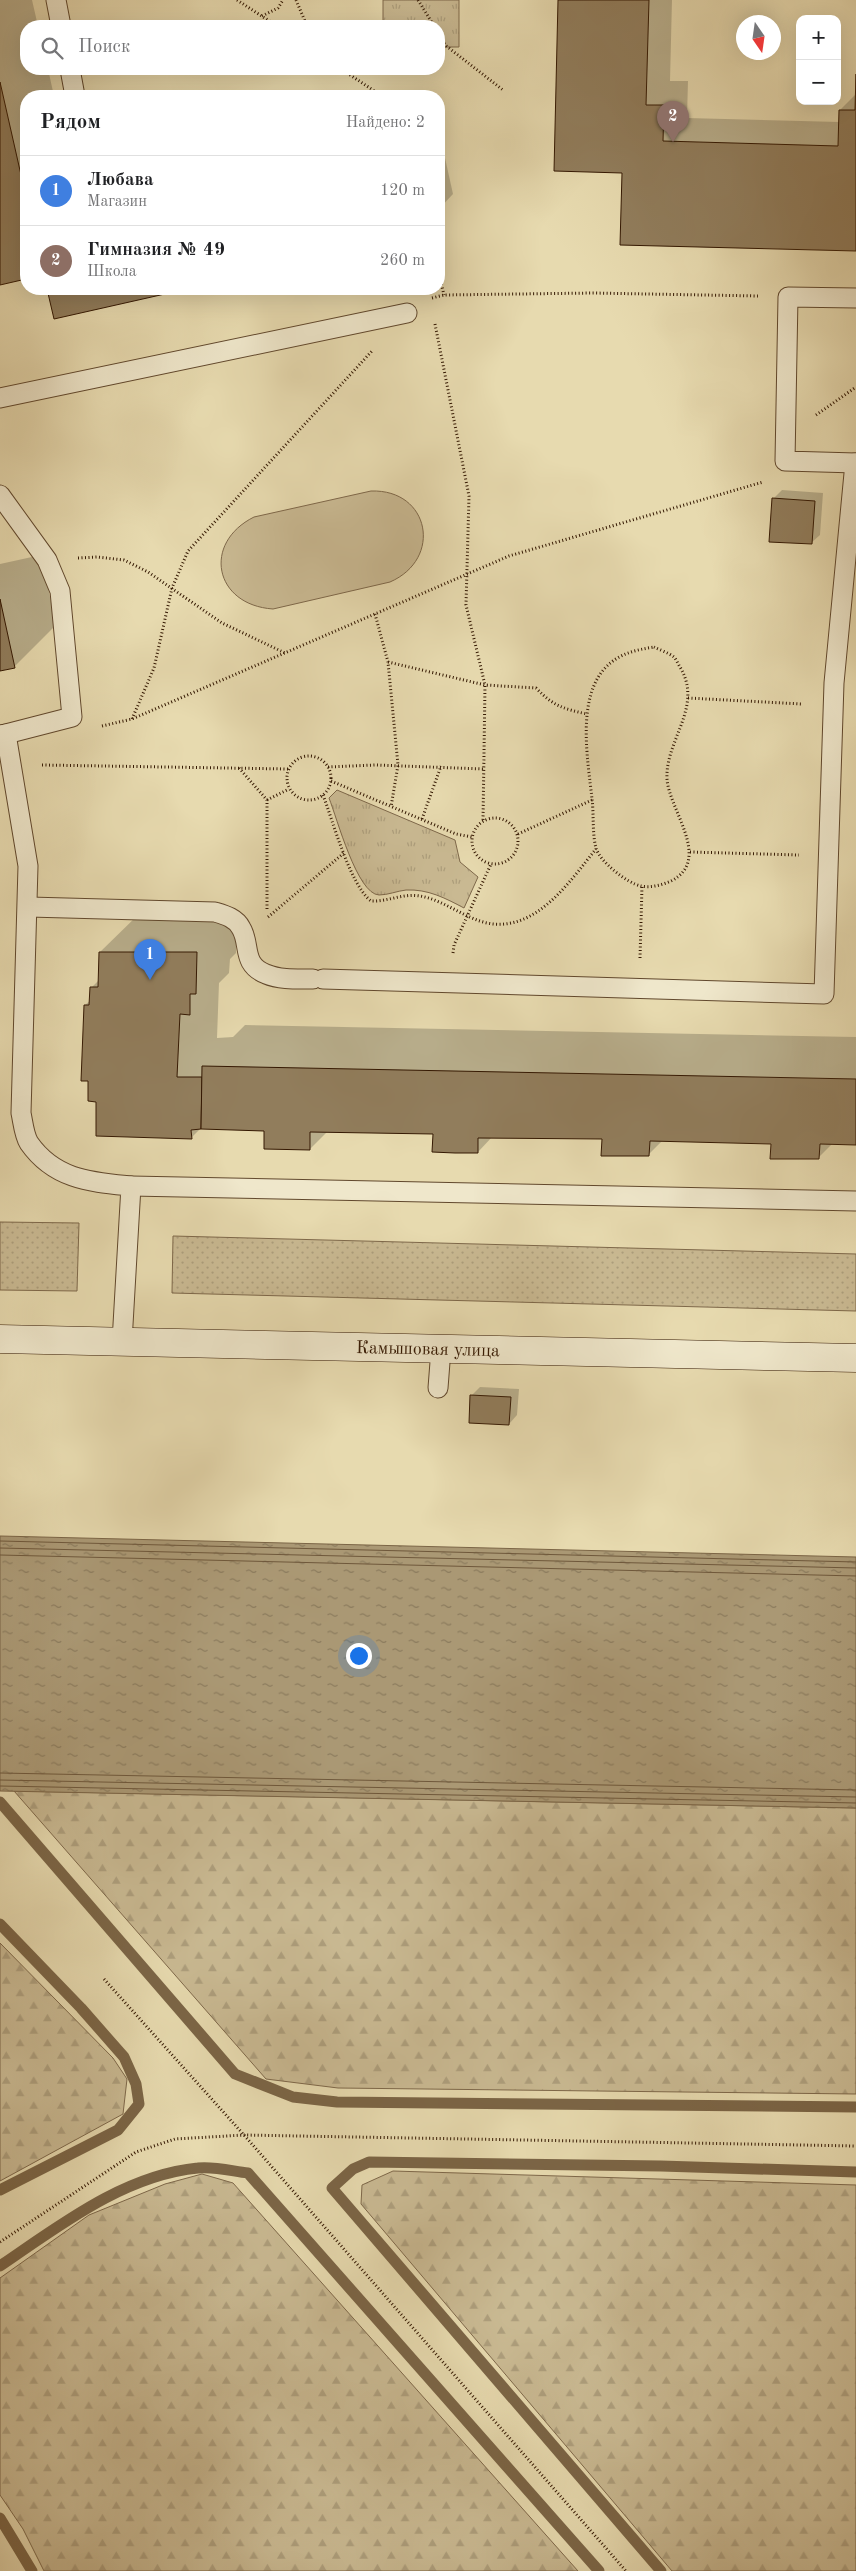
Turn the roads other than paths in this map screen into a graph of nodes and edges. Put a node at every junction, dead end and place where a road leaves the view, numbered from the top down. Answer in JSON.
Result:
{"nodes":[{"id":1,"x":56,"y":0,"type":"edge"},
{"id":2,"x":60,"y":20,"type":"edge"},
{"id":3,"x":71,"y":75,"type":"edge"},
{"id":4,"x":74,"y":90,"type":"edge"},
{"id":5,"x":856,"y":298,"type":"edge"},
{"id":6,"x":407,"y":313,"type":"road end"},
{"id":7,"x":0,"y":398,"type":"edge"},
{"id":8,"x":856,"y":463,"type":"edge"},
{"id":9,"x":0,"y":495,"type":"edge"},
{"id":10,"x":3,"y":734,"type":"edge"},
{"id":11,"x":29,"y":907,"type":"junction"},
{"id":12,"x":132,"y":1186,"type":"junction"},
{"id":13,"x":856,"y":1201,"type":"edge"},
{"id":14,"x":0,"y":1339,"type":"edge"},
{"id":15,"x":122,"y":1342,"type":"junction"},
{"id":16,"x":441,"y":1349,"type":"junction"},
{"id":17,"x":856,"y":1358,"type":"edge"},
{"id":18,"x":438,"y":1388,"type":"dead end"}],
"edges":[{"from":1,"to":2,"type":"lane"},
{"from":3,"to":4,"type":"lane"},
{"from":5,"to":8,"type":"lane"},
{"from":6,"to":7,"type":"lane"},
{"from":8,"to":11,"type":"lane"},
{"from":9,"to":10,"type":"lane"},
{"from":10,"to":11,"type":"lane"},
{"from":11,"to":12,"type":"lane"},
{"from":12,"to":13,"type":"lane"},
{"from":12,"to":15,"type":"lane"},
{"from":14,"to":15,"type":"street","name":"Камышовая улица"},
{"from":15,"to":16,"type":"street","name":"Камышовая улица"},
{"from":16,"to":17,"type":"street","name":"Камышовая улица"},
{"from":16,"to":18,"type":"lane"}]}
